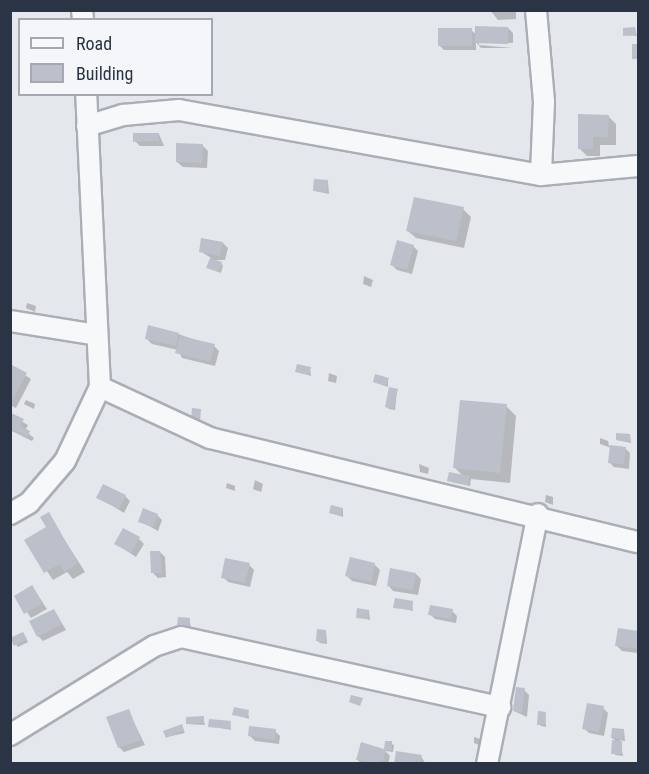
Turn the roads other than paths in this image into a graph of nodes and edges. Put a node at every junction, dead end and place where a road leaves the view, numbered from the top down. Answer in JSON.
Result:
{"nodes":[{"id":1,"x":536,"y":10,"type":"edge"},
{"id":2,"x":86,"y":96,"type":"edge"},
{"id":3,"x":87,"y":126,"type":"junction"},
{"id":4,"x":639,"y":166,"type":"edge"},
{"id":5,"x":541,"y":175,"type":"junction"},
{"id":6,"x":10,"y":321,"type":"edge"},
{"id":7,"x":97,"y":335,"type":"junction"},
{"id":8,"x":100,"y":387,"type":"junction"},
{"id":9,"x":10,"y":514,"type":"edge"},
{"id":10,"x":538,"y":514,"type":"junction"},
{"id":11,"x":639,"y":542,"type":"edge"},
{"id":12,"x":500,"y":707,"type":"junction"},
{"id":13,"x":10,"y":735,"type":"edge"},
{"id":14,"x":487,"y":764,"type":"edge"}],
"edges":[{"from":1,"to":5,"type":"street"},
{"from":2,"to":3,"type":"street"},
{"from":3,"to":5,"type":"street"},
{"from":3,"to":7,"type":"street"},
{"from":4,"to":5,"type":"street"},
{"from":6,"to":7,"type":"street"},
{"from":7,"to":8,"type":"street"},
{"from":8,"to":9,"type":"street"},
{"from":8,"to":10,"type":"street"},
{"from":10,"to":11,"type":"street"},
{"from":10,"to":12,"type":"street"},
{"from":12,"to":13,"type":"street"},
{"from":12,"to":14,"type":"street"}]}
